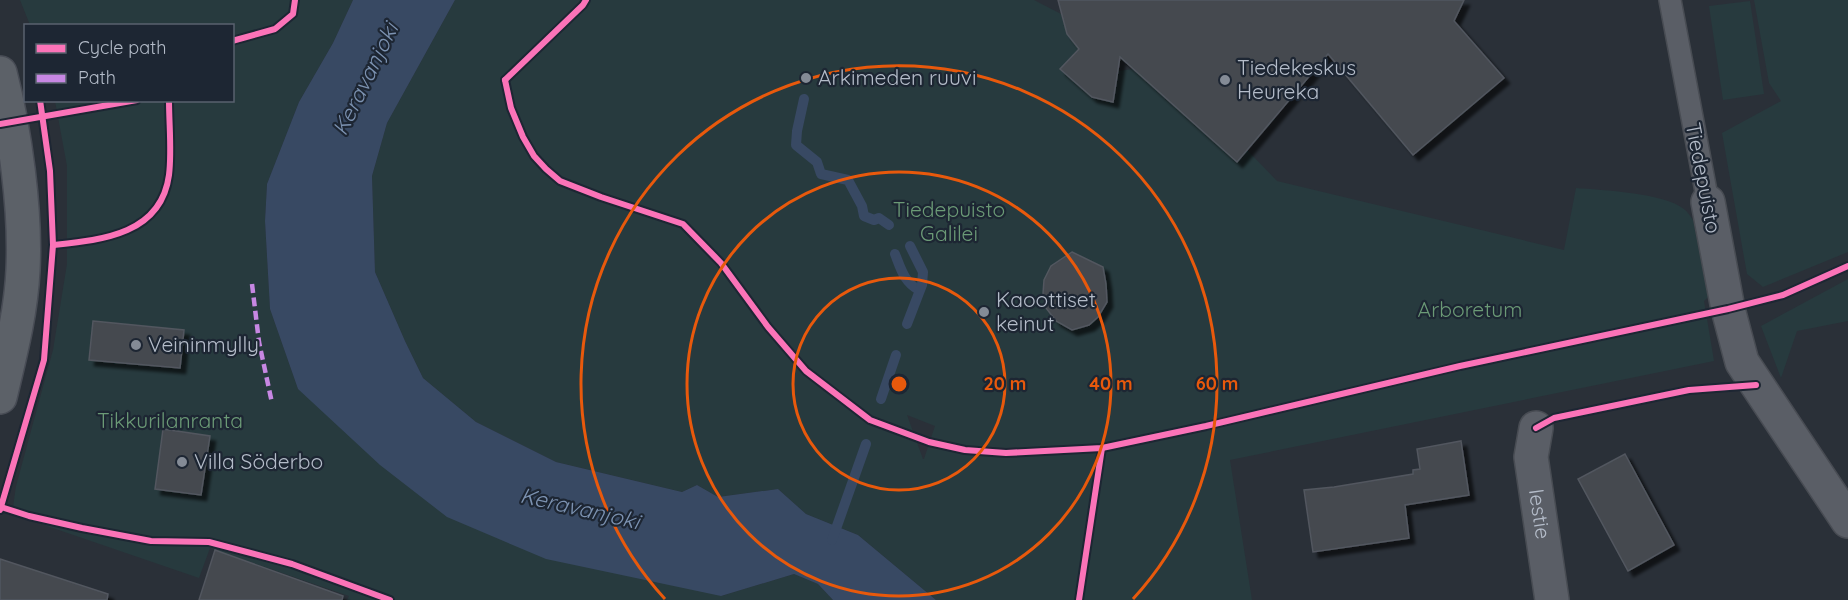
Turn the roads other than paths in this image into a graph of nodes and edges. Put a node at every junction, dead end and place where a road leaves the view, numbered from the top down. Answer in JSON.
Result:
{"nodes":[{"id":1,"x":1670,"y":0,"type":"edge"},
{"id":2,"x":0,"y":73,"type":"edge"},
{"id":3,"x":1708,"y":202,"type":"joint"},
{"id":4,"x":0,"y":397,"type":"edge"},
{"id":5,"x":1536,"y":428,"type":"dead end"},
{"id":6,"x":1848,"y":521,"type":"edge"},
{"id":7,"x":1552,"y":600,"type":"edge"}],
"edges":[{"from":1,"to":3,"type":"lane","name":"Tiedepuisto"},
{"from":2,"to":4,"type":"main road"},
{"from":3,"to":6,"type":"street","name":"Tiedepuisto"},
{"from":5,"to":7,"type":"street","name":"Iestie"}]}
